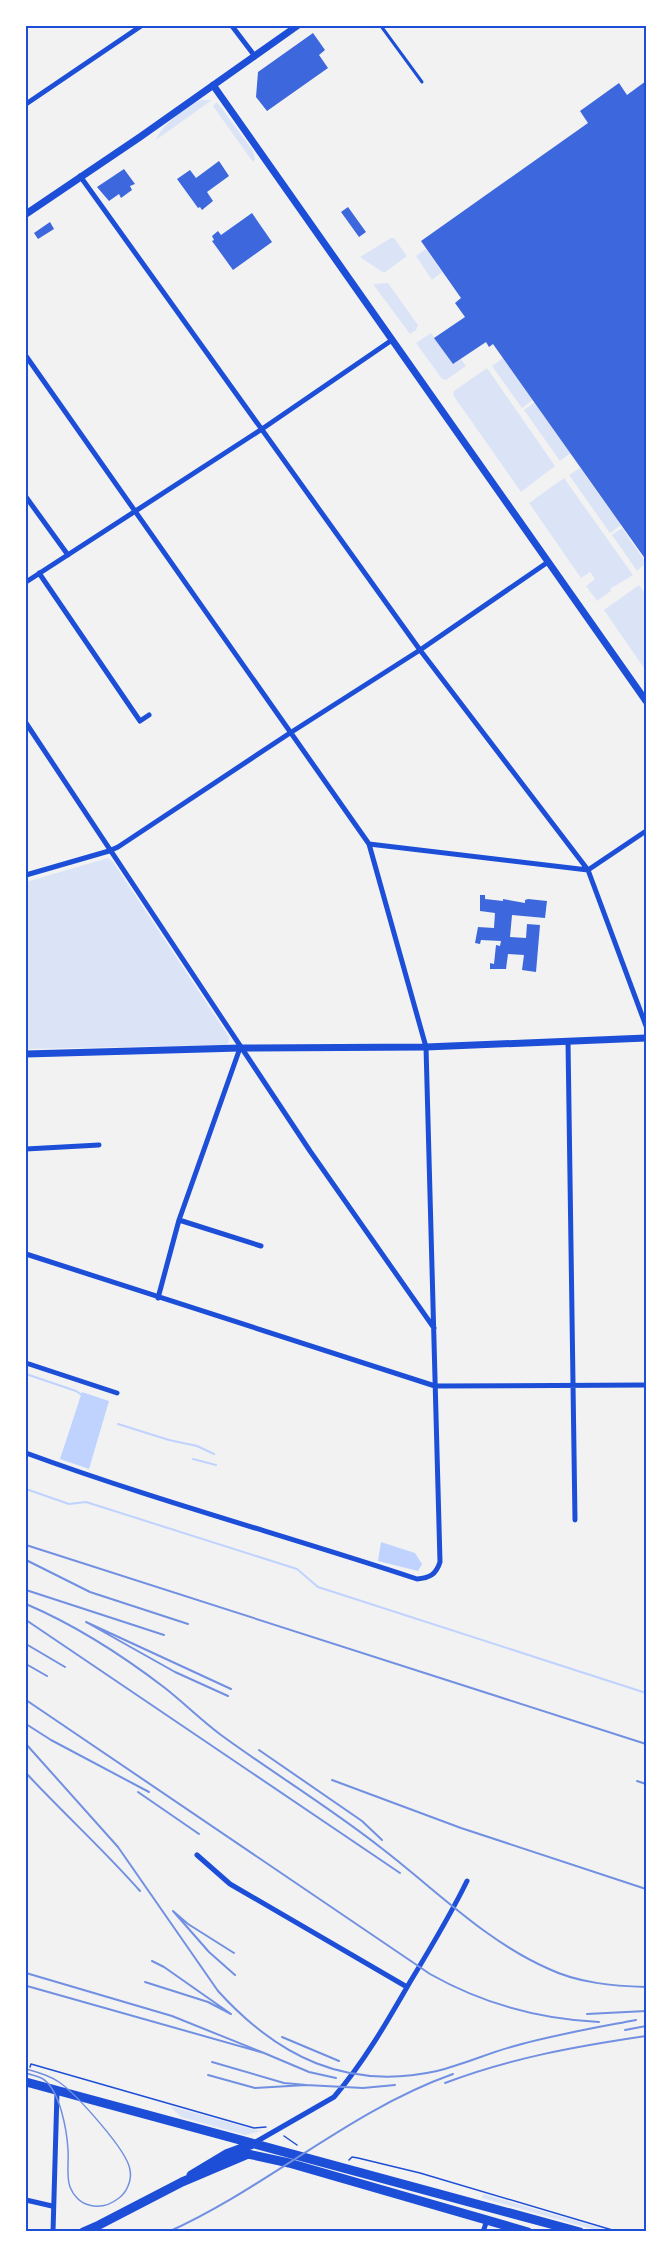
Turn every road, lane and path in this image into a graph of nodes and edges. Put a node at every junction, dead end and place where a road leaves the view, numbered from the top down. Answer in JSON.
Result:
{"nodes":[{"id":1,"x":141,"y":26,"type":"edge"},
{"id":2,"x":232,"y":26,"type":"edge"},
{"id":3,"x":297,"y":26,"type":"edge"},
{"id":4,"x":381,"y":26,"type":"edge"},
{"id":5,"x":254,"y":55,"type":"junction"},
{"id":6,"x":422,"y":82,"type":"dead end"},
{"id":7,"x":213,"y":85,"type":"junction"},
{"id":8,"x":26,"y":104,"type":"edge"},
{"id":9,"x":80,"y":177,"type":"junction"},
{"id":10,"x":26,"y":214,"type":"edge"},
{"id":11,"x":392,"y":340,"type":"junction"},
{"id":12,"x":26,"y":356,"type":"edge"},
{"id":13,"x":262,"y":429,"type":"junction"},
{"id":14,"x":26,"y":497,"type":"edge"},
{"id":15,"x":32,"y":506,"type":"junction"},
{"id":16,"x":26,"y":510,"type":"edge"},
{"id":17,"x":135,"y":511,"type":"junction"},
{"id":18,"x":68,"y":555,"type":"junction"},
{"id":19,"x":548,"y":562,"type":"junction"},
{"id":20,"x":39,"y":573,"type":"junction"},
{"id":21,"x":26,"y":582,"type":"edge"},
{"id":22,"x":420,"y":650,"type":"junction"},
{"id":23,"x":646,"y":701,"type":"edge"},
{"id":24,"x":149,"y":715,"type":"dead end"},
{"id":25,"x":26,"y":723,"type":"edge"},
{"id":26,"x":290,"y":733,"type":"junction"},
{"id":27,"x":646,"y":831,"type":"edge"},
{"id":28,"x":369,"y":844,"type":"junction"},
{"id":29,"x":109,"y":851,"type":"junction"},
{"id":30,"x":588,"y":870,"type":"junction"},
{"id":31,"x":26,"y":875,"type":"edge"},
{"id":32,"x":646,"y":1026,"type":"edge"},
{"id":33,"x":646,"y":1038,"type":"edge"},
{"id":34,"x":568,"y":1041,"type":"junction"},
{"id":35,"x":426,"y":1047,"type":"junction"},
{"id":36,"x":240,"y":1048,"type":"junction"},
{"id":37,"x":26,"y":1054,"type":"edge"},
{"id":38,"x":99,"y":1145,"type":"dead end"},
{"id":39,"x":26,"y":1149,"type":"edge"},
{"id":40,"x":179,"y":1220,"type":"junction"},
{"id":41,"x":261,"y":1246,"type":"dead end"},
{"id":42,"x":26,"y":1254,"type":"edge"},
{"id":43,"x":158,"y":1298,"type":"junction"},
{"id":44,"x":435,"y":1329,"type":"junction"},
{"id":45,"x":26,"y":1363,"type":"edge"},
{"id":46,"x":646,"y":1385,"type":"edge"},
{"id":47,"x":435,"y":1386,"type":"junction"},
{"id":48,"x":574,"y":1386,"type":"junction"},
{"id":49,"x":117,"y":1393,"type":"dead end"},
{"id":50,"x":26,"y":1453,"type":"edge"},
{"id":51,"x":575,"y":1520,"type":"dead end"},
{"id":52,"x":197,"y":1855,"type":"dead end"},
{"id":53,"x":467,"y":1881,"type":"dead end"},
{"id":54,"x":407,"y":1987,"type":"junction"},
{"id":55,"x":30,"y":2067,"type":"dead end"},
{"id":56,"x":66,"y":2074,"type":"dead end"},
{"id":57,"x":26,"y":2082,"type":"edge"},
{"id":58,"x":57,"y":2092,"type":"junction"},
{"id":59,"x":253,"y":2144,"type":"junction"},
{"id":60,"x":269,"y":2157,"type":"junction"},
{"id":61,"x":182,"y":2182,"type":"junction"},
{"id":62,"x":482,"y":2192,"type":"dead end"},
{"id":63,"x":26,"y":2200,"type":"edge"},
{"id":64,"x":52,"y":2206,"type":"junction"},
{"id":65,"x":487,"y":2220,"type":"junction"},
{"id":66,"x":53,"y":2232,"type":"edge"},
{"id":67,"x":83,"y":2232,"type":"edge"},
{"id":68,"x":483,"y":2232,"type":"edge"},
{"id":69,"x":528,"y":2232,"type":"edge"},
{"id":70,"x":580,"y":2232,"type":"edge"},
{"id":71,"x":619,"y":2232,"type":"edge"}],
"edges":[{"from":1,"to":8,"type":"street"},
{"from":2,"to":5,"type":"street"},
{"from":3,"to":5,"type":"street"},
{"from":4,"to":6,"type":"lane"},
{"from":5,"to":7,"type":"street"},
{"from":7,"to":9,"type":"street"},
{"from":7,"to":11,"type":"street"},
{"from":9,"to":10,"type":"street"},
{"from":9,"to":13,"type":"street"},
{"from":11,"to":13,"type":"street"},
{"from":11,"to":19,"type":"street"},
{"from":12,"to":17,"type":"street"},
{"from":13,"to":17,"type":"street"},
{"from":13,"to":22,"type":"street"},
{"from":14,"to":15,"type":"street"},
{"from":15,"to":16,"type":"street"},
{"from":15,"to":18,"type":"street"},
{"from":17,"to":18,"type":"street"},
{"from":17,"to":26,"type":"street"},
{"from":18,"to":20,"type":"street"},
{"from":19,"to":22,"type":"street"},
{"from":19,"to":23,"type":"street"},
{"from":20,"to":21,"type":"street"},
{"from":20,"to":24,"type":"street"},
{"from":22,"to":26,"type":"street"},
{"from":22,"to":30,"type":"street"},
{"from":25,"to":29,"type":"street"},
{"from":26,"to":28,"type":"street"},
{"from":26,"to":29,"type":"street"},
{"from":27,"to":30,"type":"street"},
{"from":28,"to":30,"type":"street"},
{"from":28,"to":35,"type":"street"},
{"from":29,"to":31,"type":"street"},
{"from":29,"to":36,"type":"street"},
{"from":30,"to":32,"type":"street"},
{"from":33,"to":34,"type":"street"},
{"from":34,"to":35,"type":"street"},
{"from":34,"to":48,"type":"street"},
{"from":35,"to":36,"type":"street"},
{"from":35,"to":44,"type":"street"},
{"from":36,"to":37,"type":"street"},
{"from":36,"to":40,"type":"street"},
{"from":36,"to":44,"type":"street"},
{"from":38,"to":39,"type":"street"},
{"from":40,"to":41,"type":"street"},
{"from":40,"to":43,"type":"street"},
{"from":42,"to":43,"type":"street"},
{"from":43,"to":47,"type":"street"},
{"from":44,"to":47,"type":"street"},
{"from":45,"to":49,"type":"street"},
{"from":46,"to":48,"type":"street"},
{"from":47,"to":48,"type":"street"},
{"from":47,"to":50,"type":"street"},
{"from":48,"to":51,"type":"street"},
{"from":52,"to":54,"type":"street"},
{"from":53,"to":54,"type":"street"},
{"from":54,"to":59,"type":"street"},
{"from":55,"to":56,"type":"path"},
{"from":57,"to":58,"type":"highway"},
{"from":58,"to":59,"type":"highway"},
{"from":58,"to":64,"type":"street"},
{"from":59,"to":60,"type":"lane"},
{"from":59,"to":61,"type":"highway"},
{"from":59,"to":70,"type":"highway"},
{"from":60,"to":61,"type":"highway"},
{"from":60,"to":65,"type":"highway"},
{"from":61,"to":67,"type":"highway"},
{"from":62,"to":71,"type":"path"},
{"from":63,"to":64,"type":"street"},
{"from":64,"to":66,"type":"street"},
{"from":65,"to":68,"type":"street"},
{"from":65,"to":69,"type":"highway"}]}
